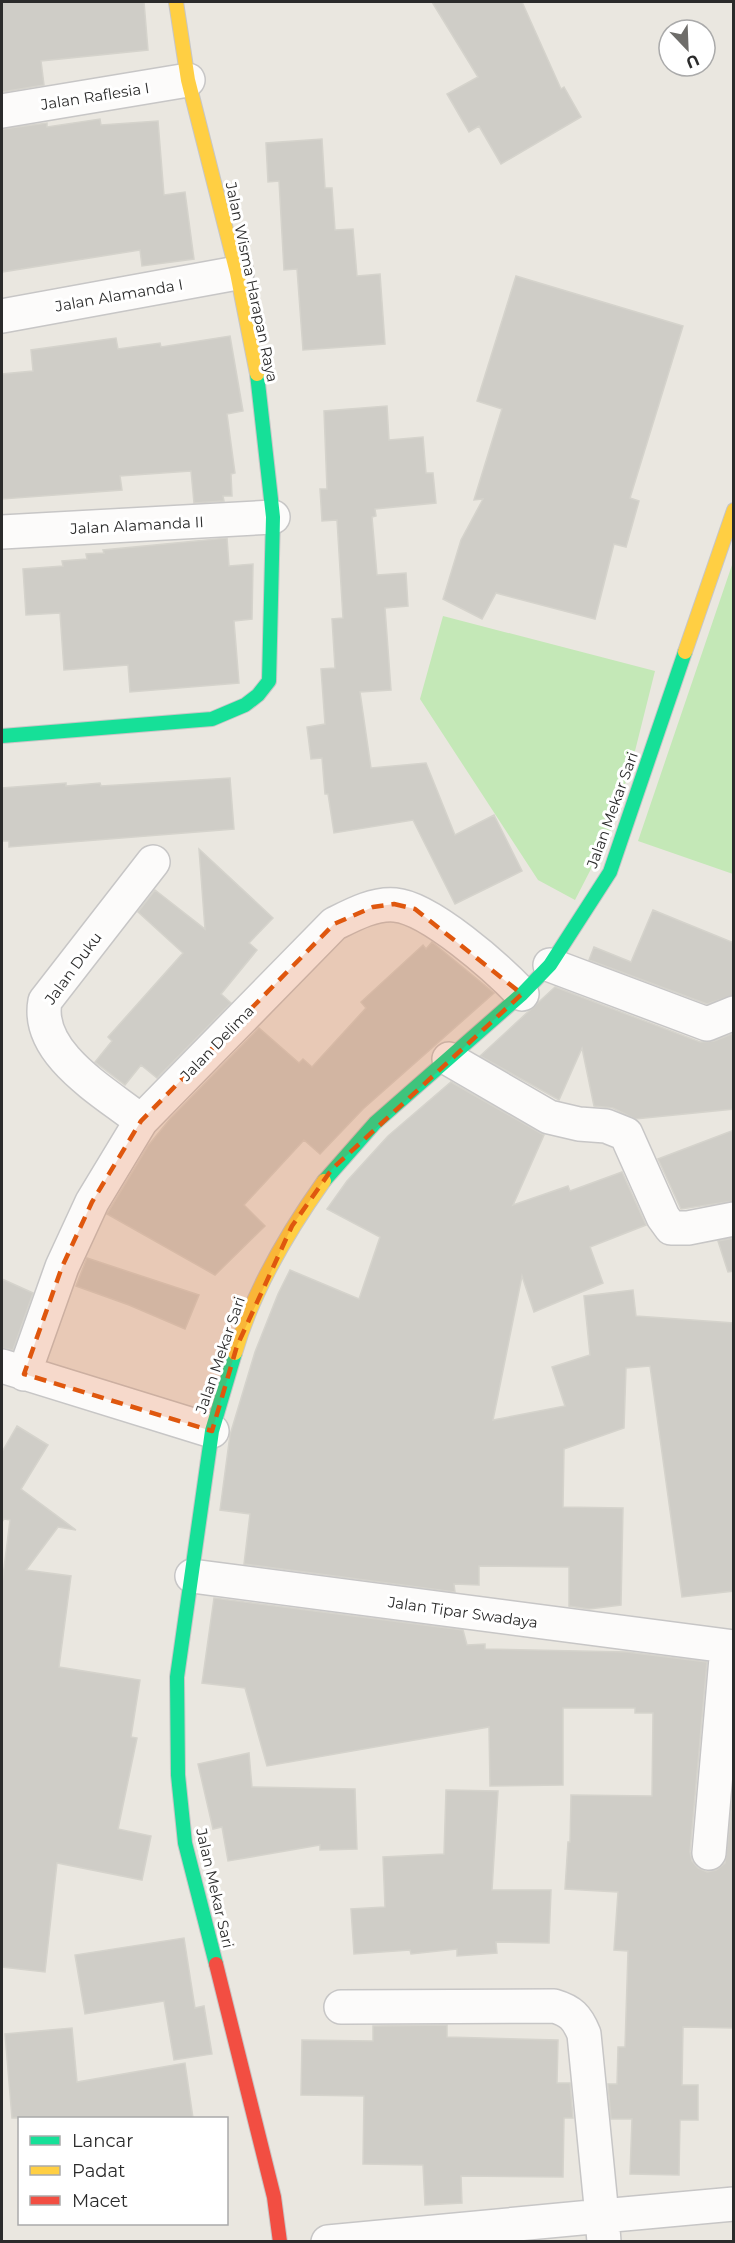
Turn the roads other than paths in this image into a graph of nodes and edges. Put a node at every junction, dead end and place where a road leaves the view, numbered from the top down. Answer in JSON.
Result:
{"nodes":[{"id":1,"x":176,"y":2,"type":"edge"},
{"id":2,"x":188,"y":80,"type":"junction"},
{"id":3,"x":2,"y":111,"type":"edge"},
{"id":4,"x":237,"y":273,"type":"junction"},
{"id":5,"x":2,"y":316,"type":"edge"},
{"id":6,"x":734,"y":510,"type":"edge"},
{"id":7,"x":273,"y":517,"type":"junction"},
{"id":8,"x":2,"y":532,"type":"edge"},
{"id":9,"x":2,"y":736,"type":"edge"},
{"id":10,"x":153,"y":862,"type":"dead end"},
{"id":11,"x":550,"y":965,"type":"junction"},
{"id":12,"x":522,"y":994,"type":"junction"},
{"id":13,"x":734,"y":1013,"type":"edge"},
{"id":14,"x":449,"y":1059,"type":"junction"},
{"id":15,"x":141,"y":1121,"type":"junction"},
{"id":16,"x":734,"y":1219,"type":"edge"},
{"id":17,"x":13,"y":1370,"type":"edge"},
{"id":18,"x":212,"y":1431,"type":"junction"},
{"id":19,"x":192,"y":1576,"type":"junction"},
{"id":20,"x":730,"y":1647,"type":"edge"},
{"id":21,"x":709,"y":1853,"type":"dead end"},
{"id":22,"x":341,"y":2007,"type":"dead end"},
{"id":23,"x":734,"y":2204,"type":"edge"},
{"id":24,"x":603,"y":2229,"type":"edge"},
{"id":25,"x":280,"y":2241,"type":"edge"},
{"id":26,"x":328,"y":2241,"type":"edge"}],
"edges":[{"from":1,"to":2,"type":"street","name":"Jalan Wisma Harapan Raya"},
{"from":2,"to":3,"type":"street","name":"Jalan Raflesia I"},
{"from":2,"to":4,"type":"street","name":"Jalan Wisma Harapan Raya"},
{"from":4,"to":5,"type":"street","name":"Jalan Alamanda I"},
{"from":4,"to":7,"type":"street","name":"Jalan Wisma Harapan Raya"},
{"from":6,"to":11,"type":"street","name":"Jalan Mekar Sari"},
{"from":7,"to":8,"type":"street","name":"Jalan Alamanda II"},
{"from":7,"to":9,"type":"street","name":"Jalan Wisma Harapan Raya"},
{"from":10,"to":15,"type":"street","name":"Jalan Duku"},
{"from":11,"to":12,"type":"street","name":"Jalan Mekar Sari"},
{"from":11,"to":13,"type":"street"},
{"from":12,"to":14,"type":"street","name":"Jalan Mekar Sari"},
{"from":12,"to":15,"type":"street","name":"Jalan Delima"},
{"from":14,"to":16,"type":"street"},
{"from":14,"to":18,"type":"street","name":"Jalan Mekar Sari"},
{"from":15,"to":17,"type":"street","name":"Jalan Delima"},
{"from":17,"to":18,"type":"street"},
{"from":18,"to":19,"type":"street","name":"Jalan Mekar Sari"},
{"from":19,"to":20,"type":"street","name":"Jalan Tipar Swadaya"},
{"from":19,"to":25,"type":"street","name":"Jalan Mekar Sari"},
{"from":20,"to":21,"type":"street"},
{"from":22,"to":24,"type":"street"},
{"from":23,"to":24,"type":"street"},
{"from":24,"to":26,"type":"street"}]}
